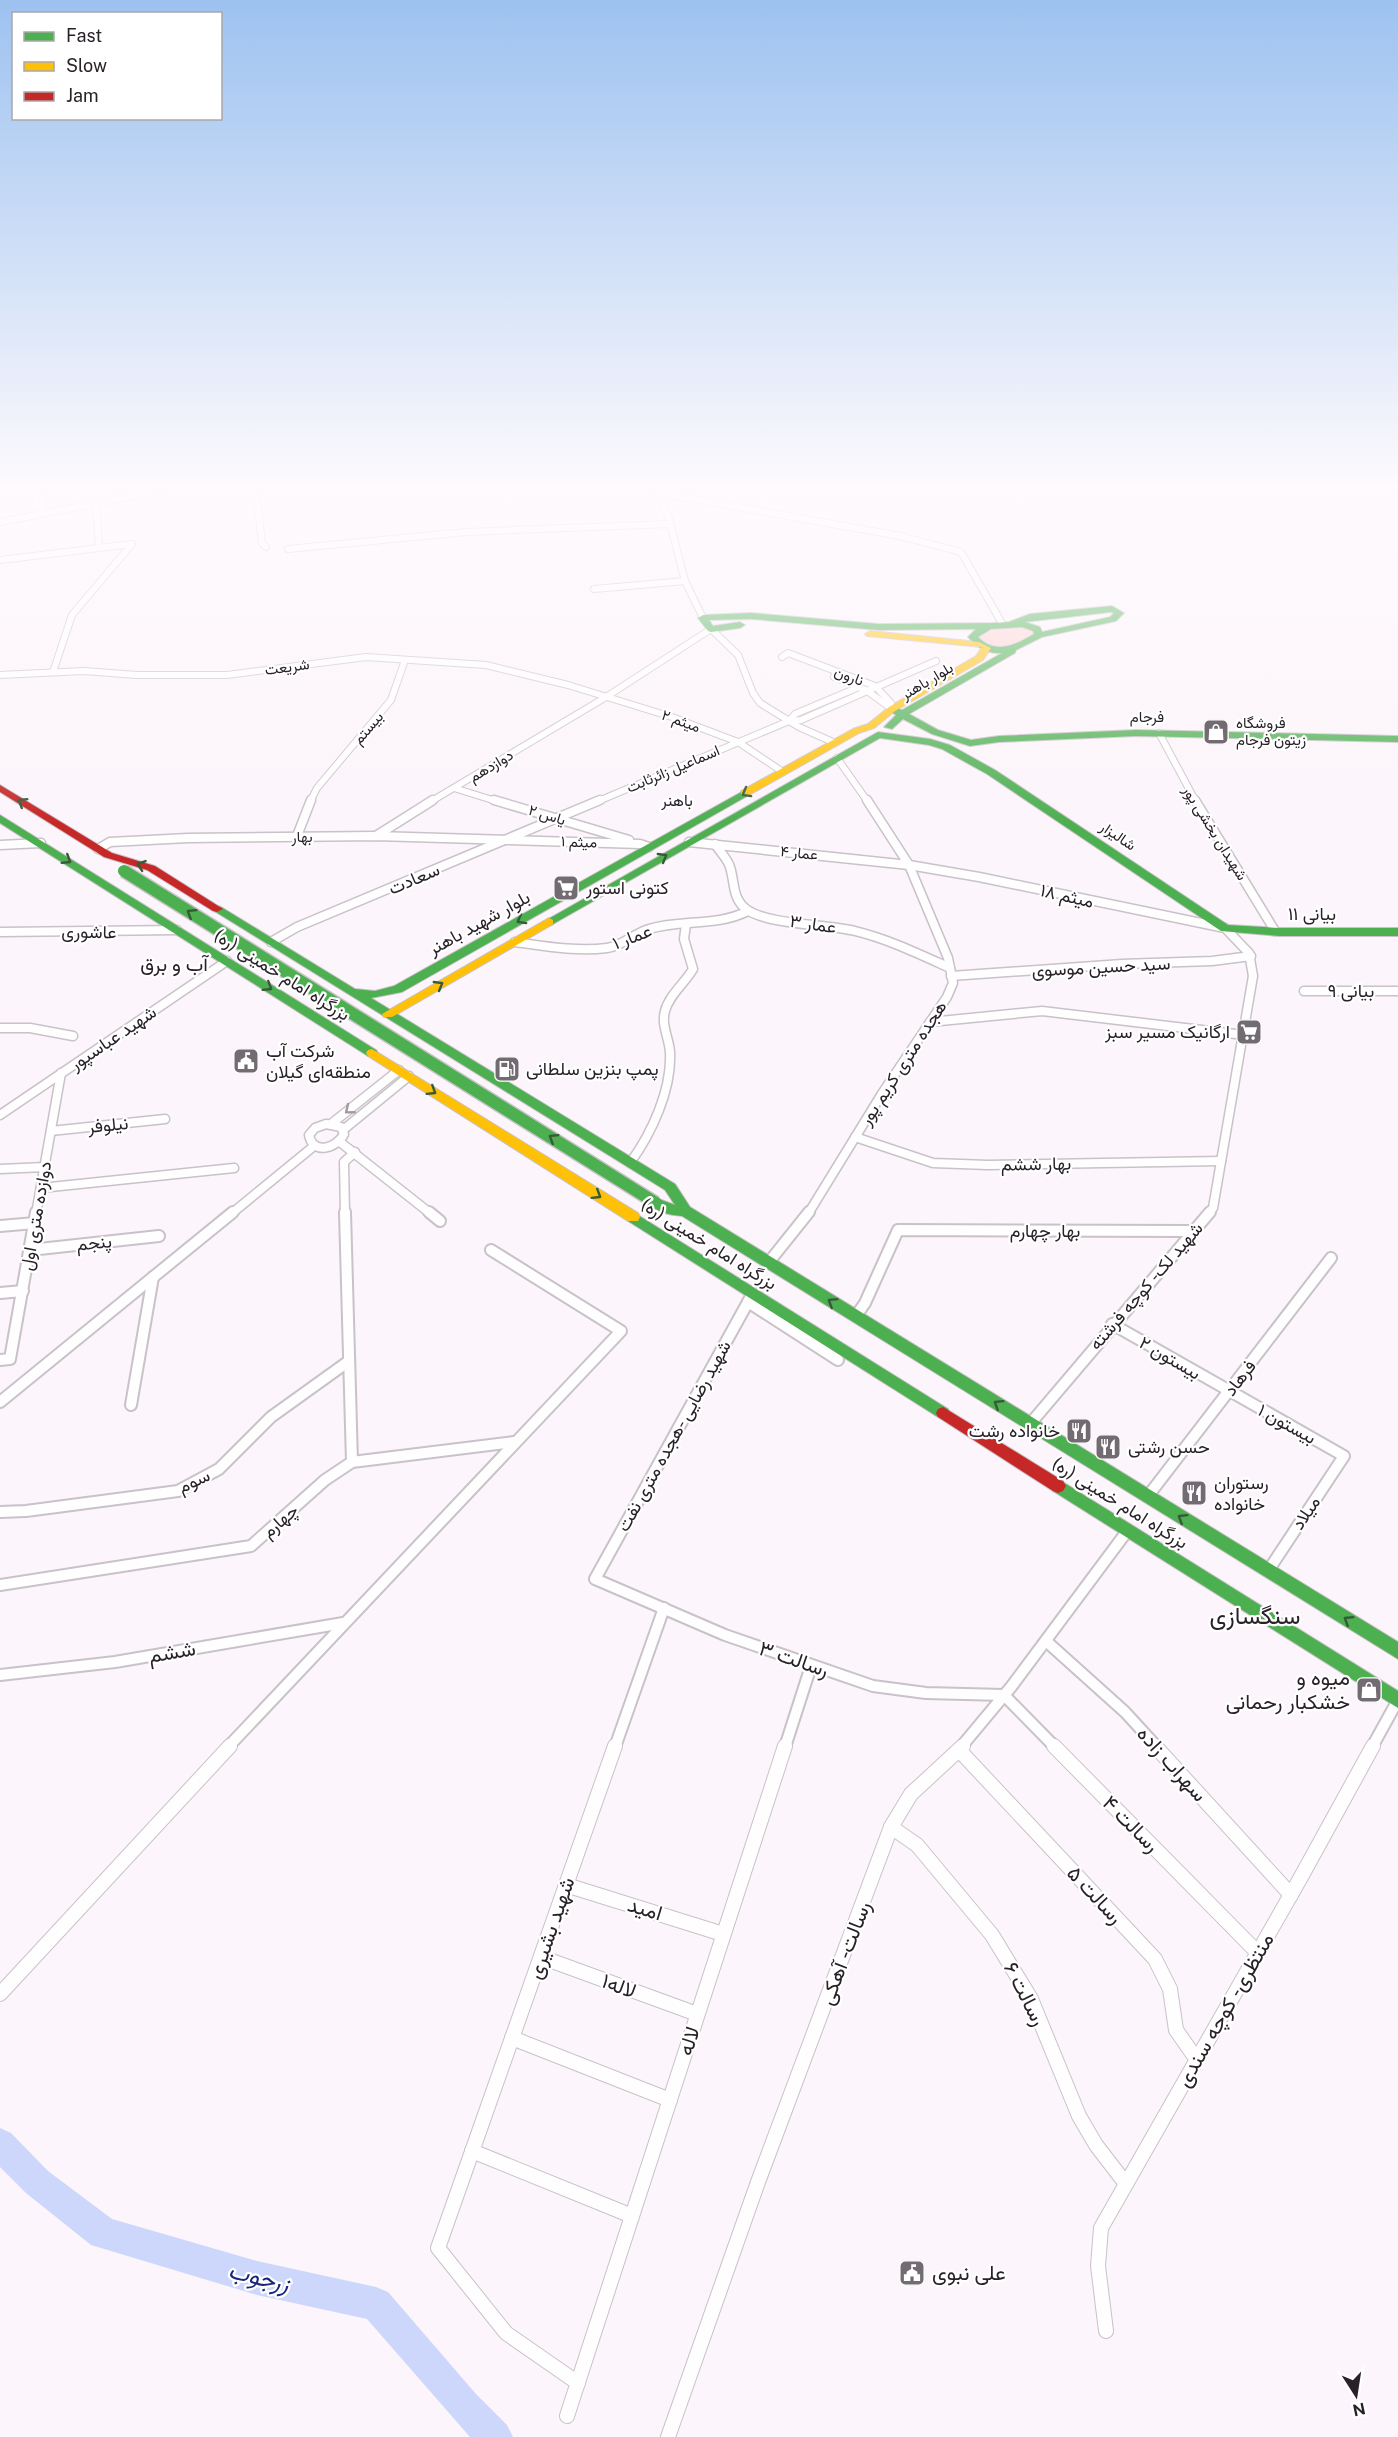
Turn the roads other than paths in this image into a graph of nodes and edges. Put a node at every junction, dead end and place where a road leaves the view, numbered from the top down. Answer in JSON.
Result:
{"nodes":[{"id":1,"x":87,"y":597,"type":"edge"},
{"id":2,"x":693,"y":597,"type":"edge"},
{"id":3,"x":986,"y":597,"type":"edge"},
{"id":4,"x":707,"y":623,"type":"junction"},
{"id":5,"x":1002,"y":625,"type":"junction"},
{"id":6,"x":1039,"y":635,"type":"junction"},
{"id":7,"x":982,"y":647,"type":"junction"},
{"id":8,"x":1015,"y":650,"type":"junction"},
{"id":9,"x":405,"y":660,"type":"junction"},
{"id":10,"x":53,"y":672,"type":"junction"},
{"id":11,"x":0,"y":675,"type":"edge"},
{"id":12,"x":867,"y":686,"type":"junction"},
{"id":13,"x":875,"y":686,"type":"junction"},
{"id":14,"x":859,"y":687,"type":"junction"},
{"id":15,"x":606,"y":697,"type":"junction"},
{"id":16,"x":898,"y":712,"type":"junction"},
{"id":17,"x":789,"y":721,"type":"junction"},
{"id":18,"x":799,"y":727,"type":"junction"},
{"id":19,"x":882,"y":731,"type":"junction"},
{"id":20,"x":1159,"y":733,"type":"junction"},
{"id":21,"x":1398,"y":739,"type":"edge"},
{"id":22,"x":738,"y":742,"type":"junction"},
{"id":23,"x":829,"y":746,"type":"junction"},
{"id":24,"x":960,"y":747,"type":"junction"},
{"id":25,"x":837,"y":758,"type":"junction"},
{"id":26,"x":783,"y":772,"type":"junction"},
{"id":27,"x":0,"y":788,"type":"edge"},
{"id":28,"x":454,"y":788,"type":"junction"},
{"id":29,"x":0,"y":818,"type":"edge"},
{"id":30,"x":558,"y":818,"type":"junction"},
{"id":31,"x":376,"y":836,"type":"junction"},
{"id":32,"x":297,"y":837,"type":"junction"},
{"id":33,"x":508,"y":839,"type":"junction"},
{"id":34,"x":689,"y":842,"type":"junction"},
{"id":35,"x":41,"y":843,"type":"junction"},
{"id":36,"x":715,"y":844,"type":"junction"},
{"id":37,"x":0,"y":845,"type":"edge"},
{"id":38,"x":645,"y":846,"type":"junction"},
{"id":39,"x":103,"y":852,"type":"junction"},
{"id":40,"x":909,"y":865,"type":"junction"},
{"id":41,"x":552,"y":902,"type":"junction"},
{"id":42,"x":748,"y":911,"type":"junction"},
{"id":43,"x":567,"y":912,"type":"junction"},
{"id":44,"x":686,"y":924,"type":"junction"},
{"id":45,"x":1226,"y":928,"type":"junction"},
{"id":46,"x":177,"y":930,"type":"junction"},
{"id":47,"x":501,"y":931,"type":"junction"},
{"id":48,"x":1275,"y":931,"type":"junction"},
{"id":49,"x":1398,"y":932,"type":"edge"},
{"id":50,"x":0,"y":933,"type":"edge"},
{"id":51,"x":271,"y":942,"type":"junction"},
{"id":52,"x":515,"y":942,"type":"junction"},
{"id":53,"x":286,"y":952,"type":"junction"},
{"id":54,"x":1251,"y":956,"type":"junction"},
{"id":55,"x":226,"y":961,"type":"junction"},
{"id":56,"x":950,"y":972,"type":"junction"},
{"id":57,"x":249,"y":975,"type":"junction"},
{"id":58,"x":1304,"y":991,"type":"dead end"},
{"id":59,"x":1398,"y":991,"type":"edge"},
{"id":60,"x":352,"y":992,"type":"junction"},
{"id":61,"x":375,"y":1006,"type":"junction"},
{"id":62,"x":388,"y":1014,"type":"junction"},
{"id":63,"x":402,"y":1022,"type":"junction"},
{"id":64,"x":930,"y":1022,"type":"junction"},
{"id":65,"x":327,"y":1024,"type":"junction"},
{"id":66,"x":361,"y":1027,"type":"junction"},
{"id":67,"x":0,"y":1028,"type":"edge"},
{"id":68,"x":1244,"y":1035,"type":"junction"},
{"id":69,"x":73,"y":1036,"type":"dead end"},
{"id":70,"x":367,"y":1049,"type":"junction"},
{"id":71,"x":61,"y":1073,"type":"junction"},
{"id":72,"x":404,"y":1073,"type":"junction"},
{"id":73,"x":0,"y":1115,"type":"edge"},
{"id":74,"x":165,"y":1119,"type":"dead end"},
{"id":75,"x":332,"y":1124,"type":"junction"},
{"id":76,"x":344,"y":1130,"type":"junction"},
{"id":77,"x":51,"y":1131,"type":"junction"},
{"id":78,"x":855,"y":1137,"type":"junction"},
{"id":79,"x":340,"y":1142,"type":"junction"},
{"id":80,"x":314,"y":1146,"type":"junction"},
{"id":81,"x":355,"y":1152,"type":"junction"},
{"id":82,"x":1221,"y":1161,"type":"junction"},
{"id":83,"x":630,"y":1163,"type":"junction"},
{"id":84,"x":45,"y":1167,"type":"junction"},
{"id":85,"x":234,"y":1168,"type":"dead end"},
{"id":86,"x":0,"y":1169,"type":"edge"},
{"id":87,"x":41,"y":1188,"type":"junction"},
{"id":88,"x":685,"y":1211,"type":"junction"},
{"id":89,"x":440,"y":1221,"type":"dead end"},
{"id":90,"x":35,"y":1223,"type":"junction"},
{"id":91,"x":0,"y":1226,"type":"edge"},
{"id":92,"x":1193,"y":1231,"type":"junction"},
{"id":93,"x":159,"y":1236,"type":"dead end"},
{"id":94,"x":30,"y":1250,"type":"junction"},
{"id":95,"x":491,"y":1250,"type":"dead end"},
{"id":96,"x":1330,"y":1258,"type":"dead end"},
{"id":97,"x":769,"y":1262,"type":"junction"},
{"id":98,"x":153,"y":1277,"type":"junction"},
{"id":99,"x":23,"y":1291,"type":"junction"},
{"id":100,"x":0,"y":1293,"type":"edge"},
{"id":101,"x":751,"y":1298,"type":"junction"},
{"id":102,"x":856,"y":1316,"type":"junction"},
{"id":103,"x":1112,"y":1324,"type":"junction"},
{"id":104,"x":5,"y":1360,"type":"edge"},
{"id":105,"x":838,"y":1360,"type":"dead end"},
{"id":106,"x":349,"y":1361,"type":"junction"},
{"id":107,"x":1229,"y":1392,"type":"junction"},
{"id":108,"x":0,"y":1402,"type":"edge"},
{"id":109,"x":131,"y":1406,"type":"dead end"},
{"id":110,"x":1030,"y":1424,"type":"junction"},
{"id":111,"x":514,"y":1442,"type":"junction"},
{"id":112,"x":1344,"y":1456,"type":"joint"},
{"id":113,"x":352,"y":1462,"type":"junction"},
{"id":114,"x":1148,"y":1496,"type":"junction"},
{"id":115,"x":0,"y":1512,"type":"edge"},
{"id":116,"x":1128,"y":1530,"type":"junction"},
{"id":117,"x":1268,"y":1570,"type":"junction"},
{"id":118,"x":595,"y":1579,"type":"joint"},
{"id":119,"x":0,"y":1585,"type":"edge"},
{"id":120,"x":664,"y":1608,"type":"junction"},
{"id":121,"x":343,"y":1623,"type":"junction"},
{"id":122,"x":1046,"y":1641,"type":"junction"},
{"id":123,"x":1398,"y":1651,"type":"edge"},
{"id":124,"x":811,"y":1666,"type":"junction"},
{"id":125,"x":0,"y":1675,"type":"edge"},
{"id":126,"x":1004,"y":1695,"type":"junction"},
{"id":127,"x":1398,"y":1700,"type":"edge"},
{"id":128,"x":959,"y":1750,"type":"junction"},
{"id":129,"x":891,"y":1827,"type":"junction"},
{"id":130,"x":566,"y":1885,"type":"junction"},
{"id":131,"x":1291,"y":1894,"type":"junction"},
{"id":132,"x":723,"y":1934,"type":"junction"},
{"id":133,"x":1258,"y":1953,"type":"junction"},
{"id":134,"x":541,"y":1957,"type":"junction"},
{"id":135,"x":0,"y":1994,"type":"edge"},
{"id":136,"x":697,"y":2014,"type":"junction"},
{"id":137,"x":512,"y":2038,"type":"junction"},
{"id":138,"x":1197,"y":2060,"type":"junction"},
{"id":139,"x":670,"y":2100,"type":"junction"},
{"id":140,"x":472,"y":2151,"type":"junction"},
{"id":141,"x":1125,"y":2184,"type":"junction"},
{"id":142,"x":632,"y":2216,"type":"junction"},
{"id":143,"x":1106,"y":2331,"type":"dead end"},
{"id":144,"x":578,"y":2383,"type":"junction"},
{"id":145,"x":567,"y":2416,"type":"dead end"},
{"id":146,"x":668,"y":2437,"type":"edge"}],
"edges":[{"from":1,"to":10,"type":"street"},
{"from":2,"to":4,"type":"street"},
{"from":3,"to":5,"type":"street"},
{"from":4,"to":5,"type":"main road"},
{"from":4,"to":7,"type":"main road"},
{"from":4,"to":15,"type":"street","name":"دوازدهم"},
{"from":4,"to":17,"type":"street"},
{"from":5,"to":6,"type":"main road"},
{"from":5,"to":6,"type":"main road"},
{"from":5,"to":7,"type":"main road","name":"بلوار باهنر"},
{"from":6,"to":8,"type":"main road","name":"بلوار باهنر"},
{"from":7,"to":8,"type":"main road"},
{"from":7,"to":16,"type":"main road","name":"بلوار باهنر"},
{"from":8,"to":16,"type":"main road","name":"بلوار باهنر"},
{"from":9,"to":10,"type":"street","name":"شریعت"},
{"from":9,"to":15,"type":"street","name":"شریعت"},
{"from":9,"to":32,"type":"street","name":"بیستم"},
{"from":10,"to":11,"type":"street","name":"شریعت"},
{"from":12,"to":13,"type":"street"},
{"from":12,"to":13,"type":"street"},
{"from":12,"to":14,"type":"street"},
{"from":12,"to":14,"type":"street","name":"نارون"},
{"from":12,"to":16,"type":"street","name":"نارون"},
{"from":12,"to":17,"type":"street"},
{"from":13,"to":16,"type":"street","name":"نارون"},
{"from":14,"to":17,"type":"street"},
{"from":15,"to":22,"type":"street","name":"میثم ۲"},
{"from":15,"to":28,"type":"street","name":"دوازدهم"},
{"from":16,"to":19,"type":"main road","name":"بلوار باهنر"},
{"from":16,"to":24,"type":"main road","name":"فرجام"},
{"from":17,"to":18,"type":"street"},
{"from":17,"to":22,"type":"street","name":"اسماعیل زائرثابت"},
{"from":18,"to":23,"type":"street"},
{"from":18,"to":23,"type":"street"},
{"from":19,"to":23,"type":"main road","name":"بلوار شهید باهنر"},
{"from":19,"to":24,"type":"main road","name":"شالیزار"},
{"from":19,"to":25,"type":"main road","name":"بلوار شهید باهنر"},
{"from":20,"to":21,"type":"main road","name":"فرجام"},
{"from":20,"to":24,"type":"main road","name":"فرجام"},
{"from":20,"to":48,"type":"street","name":"شهیدان بخشی پور"},
{"from":22,"to":26,"type":"street","name":"میثم ۲"},
{"from":22,"to":30,"type":"street","name":"اسماعیل زائرثابت"},
{"from":23,"to":26,"type":"main road","name":"بلوار شهید باهنر"},
{"from":24,"to":45,"type":"main road","name":"شالیزار"},
{"from":25,"to":34,"type":"main road","name":"بلوار شهید باهنر"},
{"from":25,"to":40,"type":"street"},
{"from":26,"to":38,"type":"main road","name":"بلوار شهید باهنر","one_way":true},
{"from":39,"to":27,"type":"main road","name":"بزرگراه امام خمینی (ره)","one_way":true},
{"from":28,"to":30,"type":"street","name":"یاس ۲"},
{"from":28,"to":31,"type":"street","name":"دوازدهم"},
{"from":29,"to":35,"type":"main road","name":"بزرگراه امام خمینی (ره)"},
{"from":30,"to":33,"type":"street","name":"سعادت"},
{"from":30,"to":38,"type":"street","name":"یاس ۲"},
{"from":31,"to":32,"type":"street","name":"بهار"},
{"from":31,"to":33,"type":"street","name":"بهار"},
{"from":32,"to":39,"type":"street","name":"بهار"},
{"from":33,"to":38,"type":"street","name":"میثم ۱"},
{"from":33,"to":51,"type":"street","name":"سعادت"},
{"from":34,"to":36,"type":"street","name":"عمار ۴"},
{"from":43,"to":34,"type":"main road","name":"بلوار شهید باهنر","one_way":true},
{"from":35,"to":37,"type":"street"},
{"from":35,"to":46,"type":"main road","name":"بزرگراه امام خمینی (ره)","one_way":true},
{"from":36,"to":40,"type":"street","name":"عمار ۴"},
{"from":36,"to":42,"type":"street"},
{"from":38,"to":41,"type":"main road","name":"بلوار شهید باهنر"},
{"from":51,"to":39,"type":"main road","name":"بزرگراه امام خمینی (ره)","one_way":true},
{"from":88,"to":39,"type":"main road","name":"بزرگراه امام خمینی (ره)","one_way":true,"bridge":true},
{"from":40,"to":45,"type":"street","name":"میثم ۱۸"},
{"from":40,"to":56,"type":"street"},
{"from":41,"to":43,"type":"main road"},
{"from":41,"to":47,"type":"main road","name":"بلوار شهید باهنر","one_way":true},
{"from":42,"to":44,"type":"street","name":"عمار ۱"},
{"from":42,"to":56,"type":"street","name":"عمار ۳"},
{"from":43,"to":52,"type":"main road","name":"بلوار شهید باهنر"},
{"from":44,"to":52,"type":"street","name":"عمار ۱"},
{"from":44,"to":83,"type":"street"},
{"from":45,"to":48,"type":"main road","name":"بیانی ۱۱"},
{"from":45,"to":54,"type":"street"},
{"from":46,"to":50,"type":"street","name":"عاشوری"},
{"from":46,"to":55,"type":"main road","name":"بزرگراه امام خمینی (ره)"},
{"from":47,"to":52,"type":"main road"},
{"from":47,"to":60,"type":"main road","name":"بلوار شهید باهنر"},
{"from":48,"to":49,"type":"main road","name":"بیانی ۱۱"},
{"from":51,"to":53,"type":"main road","name":"بزرگراه امام خمینی (ره)"},
{"from":62,"to":52,"type":"main road","name":"بلوار شهید باهنر","one_way":true},
{"from":53,"to":57,"type":"main road"},
{"from":53,"to":60,"type":"main road","name":"بزرگراه امام خمینی (ره)"},
{"from":54,"to":56,"type":"street","name":"سید حسین موسوی"},
{"from":54,"to":68,"type":"street","name":"شهید لک - کوچه فرشته"},
{"from":55,"to":57,"type":"main road","name":"بزرگراه امام خمینی (ره)"},
{"from":55,"to":71,"type":"street","name":"شهید عباسپور"},
{"from":56,"to":64,"type":"street","name":"هجده متری کریم پور"},
{"from":57,"to":65,"type":"main road","name":"بزرگراه امام خمینی (ره)","one_way":true},
{"from":58,"to":59,"type":"street","name":"بیانی ۹"},
{"from":60,"to":61,"type":"main road","name":"بزرگراه امام خمینی (ره)"},
{"from":61,"to":62,"type":"main road","name":"بزرگراه امام خمینی (ره)"},
{"from":61,"to":66,"type":"main road"},
{"from":62,"to":63,"type":"main road","name":"بزرگراه امام خمینی (ره)"},
{"from":62,"to":66,"type":"main road","name":"بلوار شهید باهنر"},
{"from":63,"to":70,"type":"main road"},
{"from":63,"to":83,"type":"main road","name":"بزرگراه امام خمینی (ره)"},
{"from":64,"to":68,"type":"street"},
{"from":64,"to":78,"type":"street","name":"هجده متری کریم پور"},
{"from":65,"to":66,"type":"main road"},
{"from":65,"to":70,"type":"main road","name":"بزرگراه امام خمینی (ره)"},
{"from":67,"to":69,"type":"street"},
{"from":68,"to":82,"type":"street","name":"شهید لک - کوچه فرشته"},
{"from":70,"to":72,"type":"main road","name":"بزرگراه امام خمینی (ره)"},
{"from":71,"to":73,"type":"street","name":"شهید عباسپور"},
{"from":71,"to":77,"type":"street","name":"دوازده متری اول"},
{"from":72,"to":75,"type":"street","one_way":true},
{"from":72,"to":76,"type":"street"},
{"from":72,"to":101,"type":"main road","name":"بزرگراه امام خمینی (ره)","one_way":true},
{"from":74,"to":77,"type":"street","name":"نیلوفر"},
{"from":75,"to":76,"type":"street"},
{"from":75,"to":80,"type":"street"},
{"from":76,"to":79,"type":"street"},
{"from":77,"to":84,"type":"street","name":"دوازده متری اول"},
{"from":78,"to":82,"type":"street","name":"بهار ششم"},
{"from":78,"to":97,"type":"street","name":"هجده متری کریم پور"},
{"from":79,"to":80,"type":"street"},
{"from":79,"to":81,"type":"street"},
{"from":80,"to":98,"type":"street"},
{"from":81,"to":89,"type":"street"},
{"from":81,"to":106,"type":"street"},
{"from":82,"to":92,"type":"street","name":"شهید لک - کوچه فرشته"},
{"from":83,"to":88,"type":"main road","name":"بزرگراه امام خمینی (ره)"},
{"from":84,"to":86,"type":"street"},
{"from":84,"to":87,"type":"street","name":"دوازده متری اول"},
{"from":85,"to":87,"type":"street"},
{"from":87,"to":90,"type":"street","name":"دوازده متری اول"},
{"from":88,"to":97,"type":"main road","name":"بزرگراه امام خمینی (ره)"},
{"from":90,"to":91,"type":"street"},
{"from":90,"to":94,"type":"street","name":"دوازده متری اول"},
{"from":92,"to":102,"type":"street","name":"بهار چهارم"},
{"from":92,"to":103,"type":"street","name":"شهید لک - کوچه فرشته"},
{"from":93,"to":94,"type":"street","name":"پنجم"},
{"from":94,"to":99,"type":"street","name":"دوازده متری اول"},
{"from":95,"to":111,"type":"street"},
{"from":96,"to":107,"type":"street","name":"فرهاد"},
{"from":102,"to":97,"type":"main road","name":"بزرگراه امام خمینی (ره)","one_way":true},
{"from":98,"to":108,"type":"street"},
{"from":98,"to":109,"type":"street"},
{"from":99,"to":100,"type":"street"},
{"from":99,"to":104,"type":"street","name":"دوازده متری اول"},
{"from":101,"to":105,"type":"street"},
{"from":101,"to":116,"type":"main road","name":"بزرگراه امام خمینی (ره)"},
{"from":101,"to":118,"type":"street","name":"شهید رضایی -هجده متری نفت"},
{"from":110,"to":102,"type":"main road","name":"بزرگراه امام خمینی (ره)","one_way":true},
{"from":103,"to":107,"type":"street","name":"بیستون ۲"},
{"from":103,"to":110,"type":"street","name":"شهید لک - کوچه فرشته"},
{"from":106,"to":113,"type":"street"},
{"from":106,"to":115,"type":"street","name":"سوم"},
{"from":107,"to":112,"type":"street","name":"بیستون ۱"},
{"from":107,"to":114,"type":"street","name":"فرهاد"},
{"from":110,"to":114,"type":"main road","name":"بزرگراه امام خمینی (ره)"},
{"from":111,"to":113,"type":"street","name":"چهارم"},
{"from":111,"to":121,"type":"street"},
{"from":112,"to":117,"type":"street","name":"میلاد"},
{"from":113,"to":119,"type":"street","name":"چهارم"},
{"from":117,"to":114,"type":"main road","name":"بزرگراه امام خمینی (ره)","one_way":true},
{"from":116,"to":122,"type":"street","name":"رسالت - آهکی"},
{"from":116,"to":127,"type":"main road","name":"بزرگراه امام خمینی (ره)"},
{"from":123,"to":117,"type":"main road","name":"بزرگراه امام خمینی (ره)","one_way":true},
{"from":118,"to":120,"type":"street","name":"رسالت ۳"},
{"from":120,"to":124,"type":"street","name":"رسالت ۳"},
{"from":120,"to":130,"type":"street","name":"شهید بشیری"},
{"from":121,"to":125,"type":"street","name":"ششم"},
{"from":121,"to":135,"type":"street"},
{"from":122,"to":126,"type":"street","name":"رسالت - آهکی"},
{"from":122,"to":131,"type":"street","name":"سهراب زاده"},
{"from":124,"to":126,"type":"street","name":"رسالت ۳"},
{"from":124,"to":132,"type":"street","name":"لاله"},
{"from":126,"to":128,"type":"street","name":"رسالت - آهکی"},
{"from":126,"to":133,"type":"street","name":"رسالت ۴"},
{"from":127,"to":131,"type":"street","name":"منتظری - کوچه سندی"},
{"from":128,"to":129,"type":"street","name":"رسالت - آهکی"},
{"from":128,"to":138,"type":"street","name":"رسالت ۵"},
{"from":129,"to":141,"type":"street","name":"رسالت ۶"},
{"from":129,"to":146,"type":"street","name":"رسالت - آهکی"},
{"from":130,"to":132,"type":"street","name":"امید"},
{"from":130,"to":134,"type":"street","name":"شهید بشیری"},
{"from":131,"to":133,"type":"street","name":"منتظری - کوچه سندی"},
{"from":132,"to":136,"type":"street","name":"لاله"},
{"from":133,"to":138,"type":"street","name":"منتظری - کوچه سندی"},
{"from":134,"to":136,"type":"street","name":"لاله۱"},
{"from":134,"to":137,"type":"street","name":"شهید بشیری"},
{"from":136,"to":139,"type":"street","name":"لاله"},
{"from":137,"to":139,"type":"street"},
{"from":137,"to":140,"type":"street","name":"شهید بشیری"},
{"from":138,"to":141,"type":"street","name":"منتظری - کوچه سندی"},
{"from":139,"to":142,"type":"street","name":"لاله"},
{"from":140,"to":142,"type":"street"},
{"from":140,"to":144,"type":"street","name":"شهید بشیری"},
{"from":141,"to":143,"type":"street","name":"منتظری - کوچه سندی"},
{"from":142,"to":144,"type":"street","name":"لاله"},
{"from":144,"to":145,"type":"street","name":"لاله"}]}
